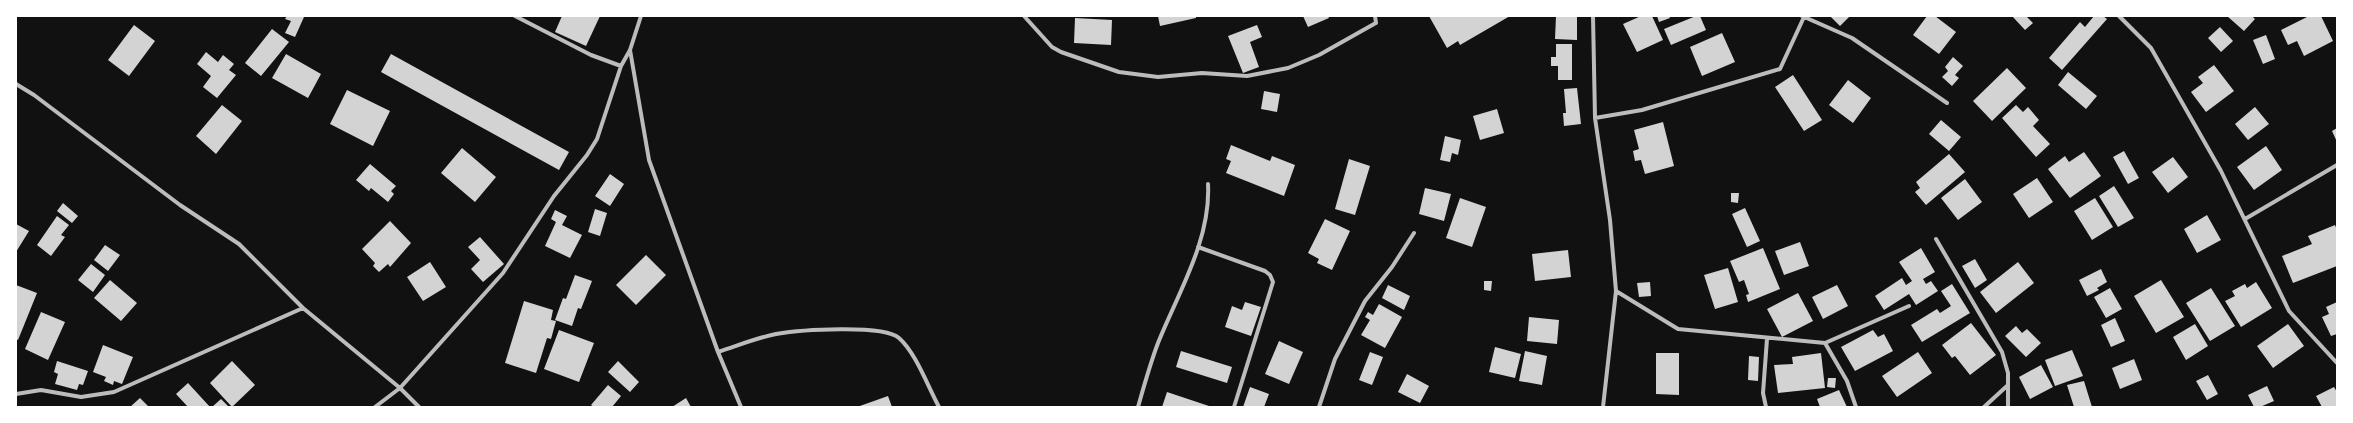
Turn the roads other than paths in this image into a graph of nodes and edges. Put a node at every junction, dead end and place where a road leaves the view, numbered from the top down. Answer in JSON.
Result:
{"nodes":[{"id":1,"x":515,"y":16,"type":"edge"},
{"id":2,"x":641,"y":16,"type":"edge"},
{"id":3,"x":1024,"y":16,"type":"edge"},
{"id":4,"x":1375,"y":16,"type":"edge"},
{"id":5,"x":1593,"y":16,"type":"edge"},
{"id":6,"x":2119,"y":16,"type":"edge"},
{"id":7,"x":1803,"y":17,"type":"edge"},
{"id":8,"x":630,"y":50,"type":"junction"},
{"id":9,"x":621,"y":66,"type":"junction"},
{"id":10,"x":16,"y":84,"type":"edge"},
{"id":11,"x":1947,"y":103,"type":"dead end"},
{"id":12,"x":1595,"y":118,"type":"junction"},
{"id":13,"x":2337,"y":165,"type":"edge"},
{"id":14,"x":1208,"y":184,"type":"dead end"},
{"id":15,"x":2245,"y":219,"type":"junction"},
{"id":16,"x":1414,"y":233,"type":"dead end"},
{"id":17,"x":1936,"y":239,"type":"dead end"},
{"id":18,"x":1198,"y":247,"type":"junction"},
{"id":19,"x":1616,"y":291,"type":"junction"},
{"id":20,"x":1909,"y":306,"type":"dead end"},
{"id":21,"x":303,"y":308,"type":"junction"},
{"id":22,"x":1767,"y":339,"type":"junction"},
{"id":23,"x":1825,"y":343,"type":"junction"},
{"id":24,"x":718,"y":352,"type":"junction"},
{"id":25,"x":2337,"y":363,"type":"edge"},
{"id":26,"x":2008,"y":385,"type":"junction"},
{"id":27,"x":400,"y":388,"type":"junction"},
{"id":28,"x":16,"y":394,"type":"edge"},
{"id":29,"x":375,"y":407,"type":"edge"},
{"id":30,"x":420,"y":407,"type":"edge"},
{"id":31,"x":741,"y":407,"type":"edge"},
{"id":32,"x":939,"y":407,"type":"edge"},
{"id":33,"x":1138,"y":407,"type":"edge"},
{"id":34,"x":1234,"y":407,"type":"edge"},
{"id":35,"x":1319,"y":407,"type":"edge"},
{"id":36,"x":1603,"y":407,"type":"edge"},
{"id":37,"x":1766,"y":407,"type":"edge"},
{"id":38,"x":1856,"y":407,"type":"edge"},
{"id":39,"x":1984,"y":407,"type":"edge"},
{"id":40,"x":2008,"y":407,"type":"edge"}],
"edges":[{"from":1,"to":9,"type":"street"},
{"from":2,"to":8,"type":"street"},
{"from":3,"to":4,"type":"street"},
{"from":5,"to":12,"type":"street"},
{"from":6,"to":15,"type":"street"},
{"from":7,"to":11,"type":"street"},
{"from":7,"to":12,"type":"street"},
{"from":8,"to":9,"type":"street"},
{"from":8,"to":24,"type":"street"},
{"from":9,"to":27,"type":"street"},
{"from":10,"to":21,"type":"street"},
{"from":12,"to":19,"type":"street"},
{"from":13,"to":15,"type":"street"},
{"from":14,"to":18,"type":"street"},
{"from":15,"to":25,"type":"street"},
{"from":16,"to":35,"type":"street"},
{"from":17,"to":26,"type":"street"},
{"from":18,"to":33,"type":"street"},
{"from":18,"to":34,"type":"street"},
{"from":19,"to":22,"type":"street"},
{"from":19,"to":36,"type":"street"},
{"from":20,"to":23,"type":"street"},
{"from":21,"to":27,"type":"street"},
{"from":21,"to":28,"type":"street"},
{"from":22,"to":23,"type":"street"},
{"from":22,"to":37,"type":"street"},
{"from":23,"to":38,"type":"street"},
{"from":24,"to":31,"type":"street"},
{"from":24,"to":32,"type":"street"},
{"from":26,"to":39,"type":"street"},
{"from":26,"to":40,"type":"street"},
{"from":27,"to":29,"type":"street"},
{"from":27,"to":30,"type":"street"}]}
